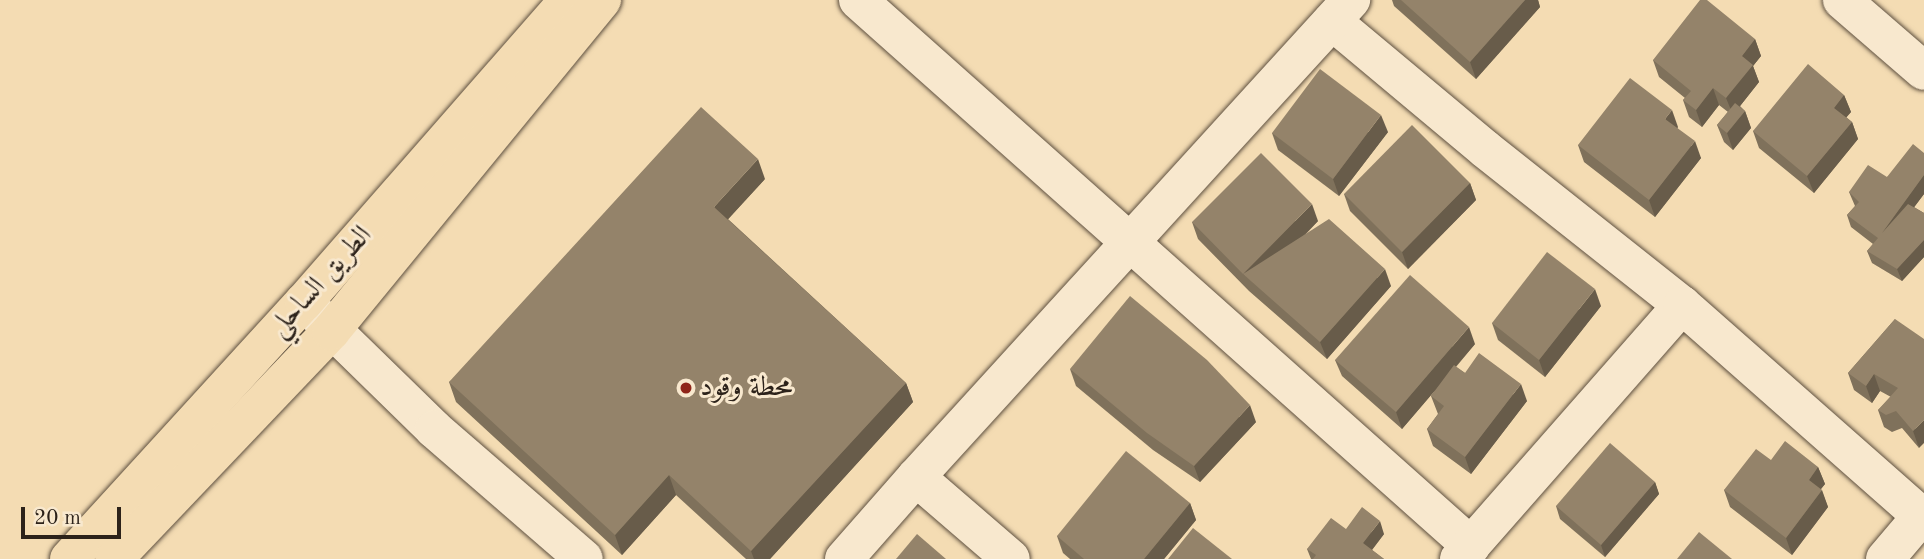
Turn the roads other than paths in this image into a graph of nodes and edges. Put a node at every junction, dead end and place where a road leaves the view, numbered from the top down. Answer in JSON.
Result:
{"nodes":[{"id":1,"x":568,"y":0,"type":"edge"},
{"id":2,"x":602,"y":0,"type":"edge"},
{"id":3,"x":858,"y":0,"type":"edge"},
{"id":4,"x":1842,"y":0,"type":"edge"},
{"id":5,"x":1341,"y":11,"type":"edge"},
{"id":6,"x":1924,"y":71,"type":"edge"},
{"id":7,"x":1128,"y":241,"type":"junction"},
{"id":8,"x":304,"y":302,"type":"junction"},
{"id":9,"x":1682,"y":305,"type":"junction"},
{"id":10,"x":331,"y":331,"type":"junction"},
{"id":11,"x":916,"y":477,"type":"junction"},
{"id":12,"x":1923,"y":515,"type":"edge"},
{"id":13,"x":1465,"y":552,"type":"edge"},
{"id":14,"x":69,"y":559,"type":"edge"},
{"id":15,"x":114,"y":559,"type":"edge"},
{"id":16,"x":584,"y":559,"type":"edge"},
{"id":17,"x":844,"y":559,"type":"edge"},
{"id":18,"x":1011,"y":559,"type":"edge"},
{"id":19,"x":1885,"y":559,"type":"edge"}],
"edges":[{"from":1,"to":8,"type":"highway","name":"الطريق الساحلي"},
{"from":2,"to":10,"type":"highway"},
{"from":3,"to":7,"type":"street"},
{"from":4,"to":6,"type":"street"},
{"from":5,"to":7,"type":"street"},
{"from":5,"to":9,"type":"street"},
{"from":7,"to":11,"type":"street"},
{"from":7,"to":13,"type":"street"},
{"from":8,"to":10,"type":"street"},
{"from":8,"to":14,"type":"highway","name":"الطريق الساحلي"},
{"from":9,"to":12,"type":"street"},
{"from":9,"to":13,"type":"street"},
{"from":10,"to":15,"type":"highway"},
{"from":10,"to":16,"type":"street"},
{"from":11,"to":17,"type":"street"},
{"from":11,"to":18,"type":"street"},
{"from":12,"to":19,"type":"street"}]}
